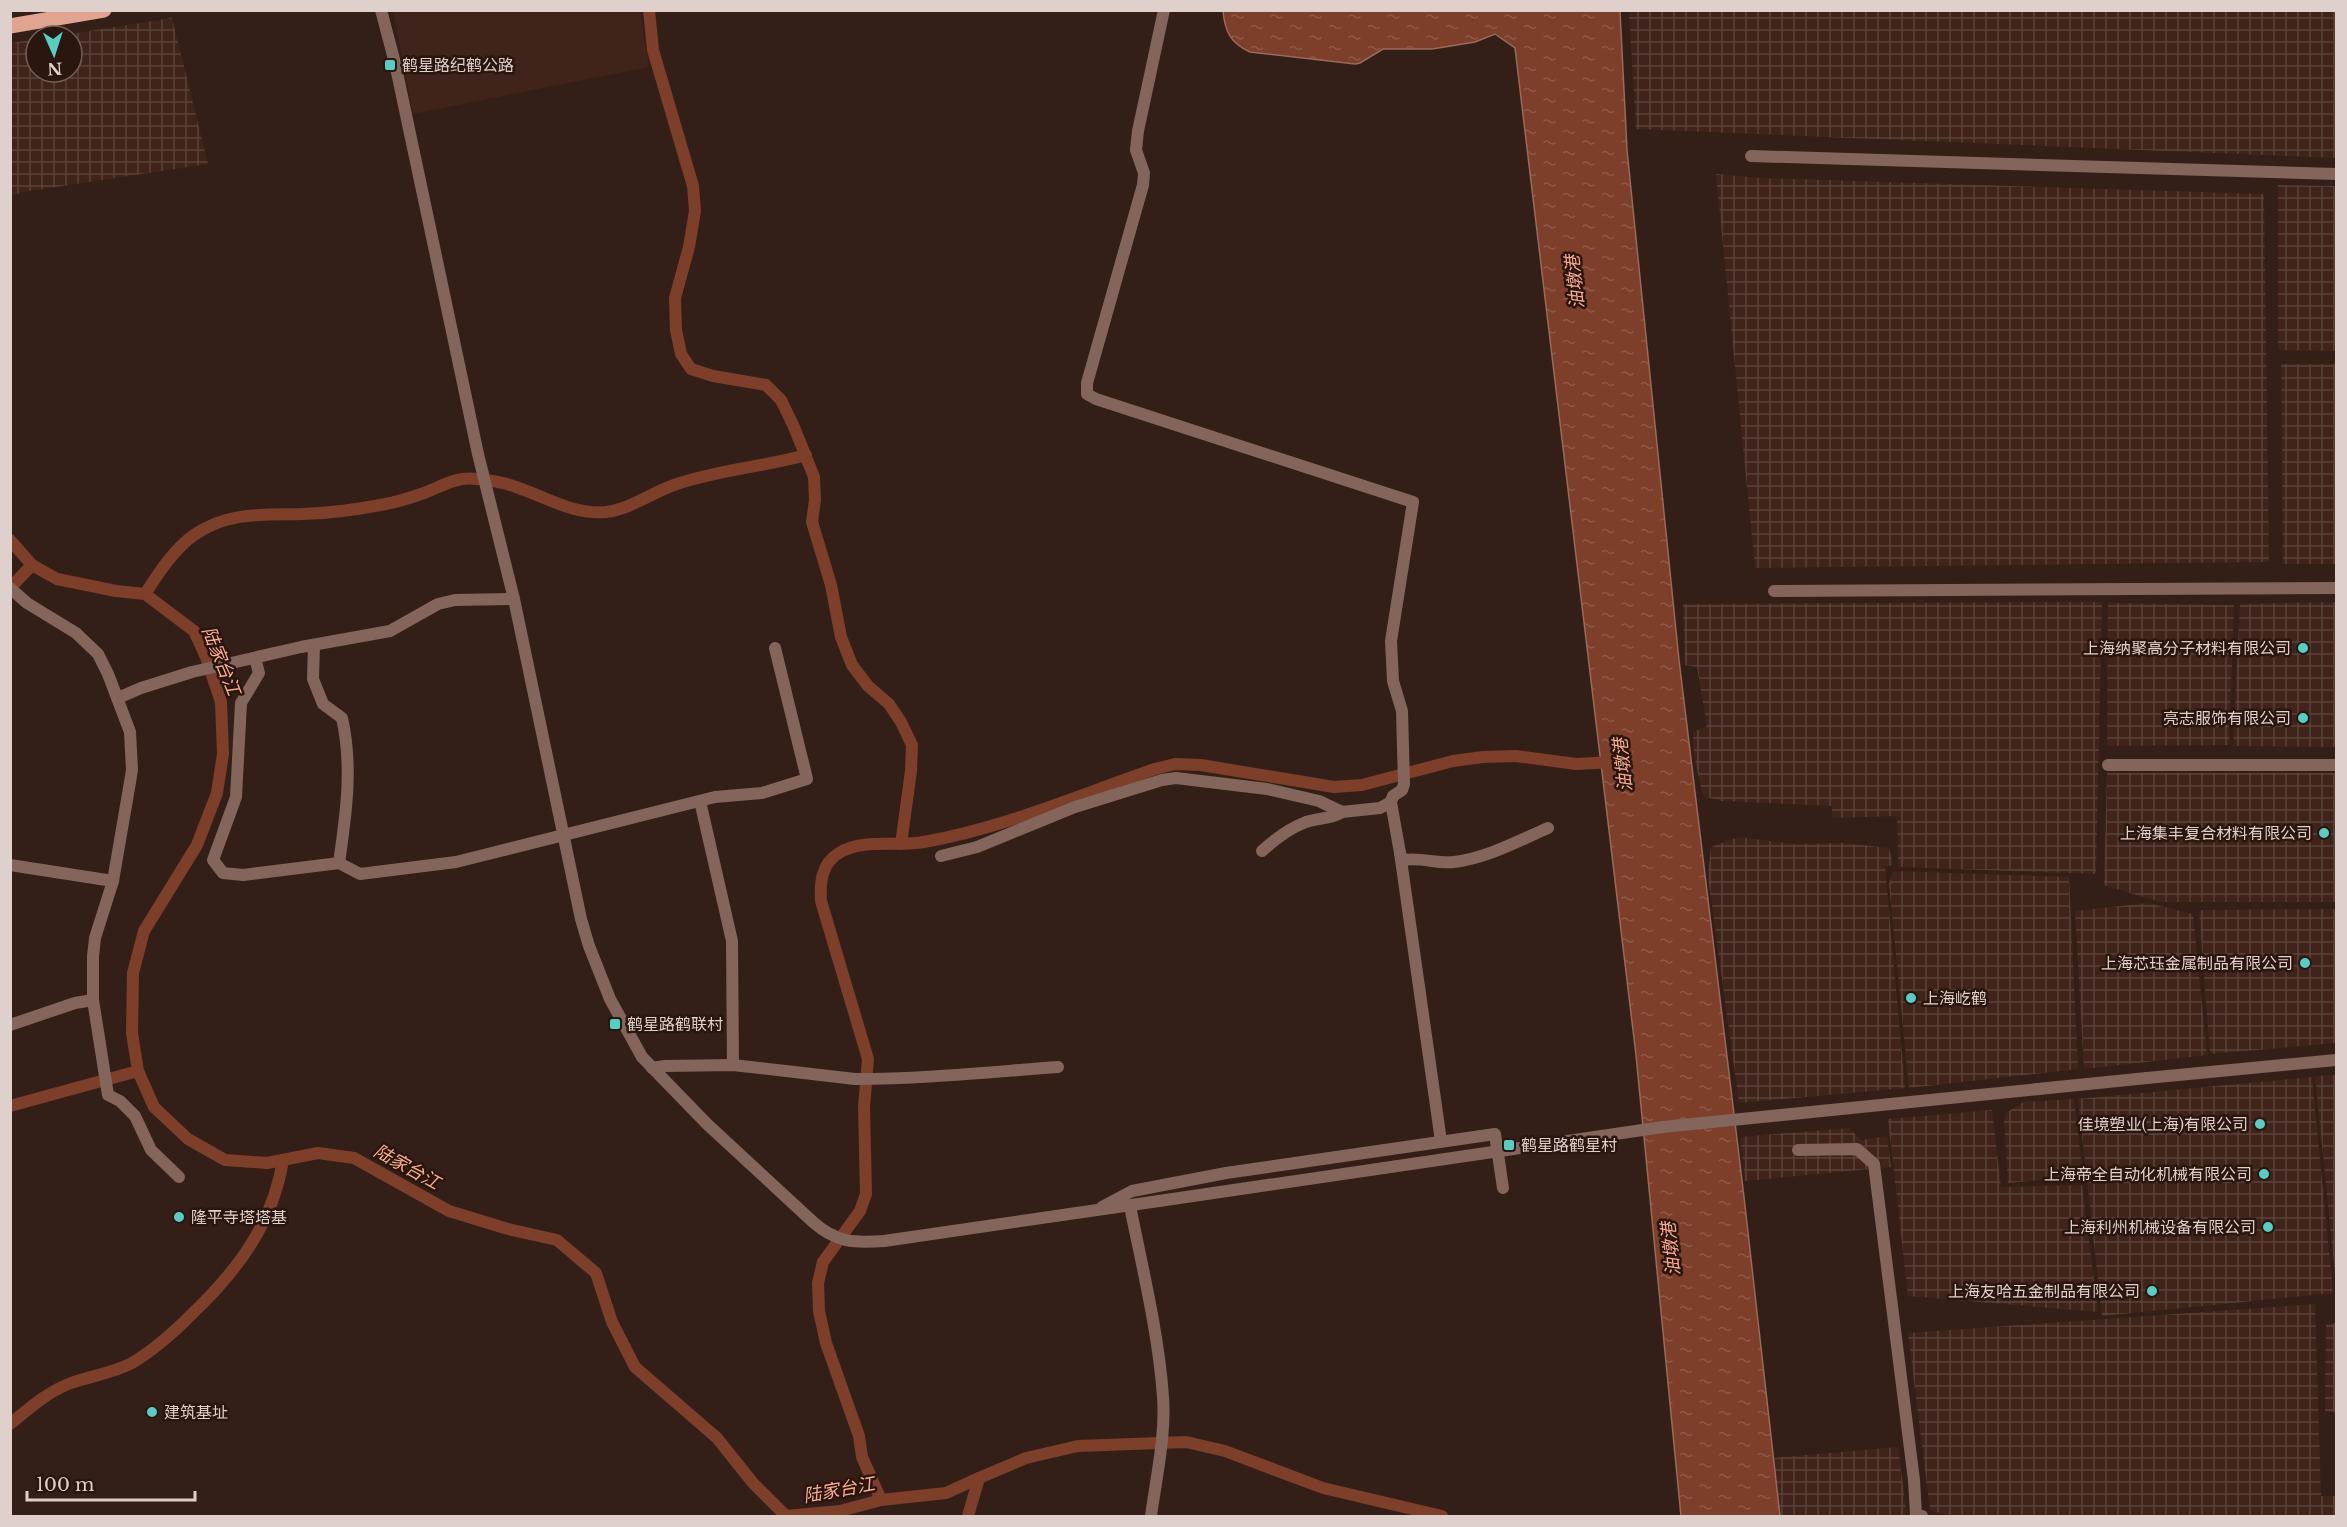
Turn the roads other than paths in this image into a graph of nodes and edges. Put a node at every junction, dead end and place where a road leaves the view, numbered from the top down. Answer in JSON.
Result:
{"nodes":[{"id":1,"x":104,"y":10,"type":"edge"},
{"id":2,"x":381,"y":10,"type":"edge"},
{"id":3,"x":1164,"y":10,"type":"edge"},
{"id":4,"x":10,"y":27,"type":"edge"},
{"id":5,"x":1751,"y":156,"type":"dead end"},
{"id":6,"x":2337,"y":174,"type":"edge"},
{"id":7,"x":10,"y":588,"type":"edge"},
{"id":8,"x":2337,"y":588,"type":"edge"},
{"id":9,"x":1773,"y":591,"type":"dead end"},
{"id":10,"x":514,"y":599,"type":"junction"},
{"id":11,"x":314,"y":645,"type":"junction"},
{"id":12,"x":775,"y":648,"type":"dead end"},
{"id":13,"x":255,"y":658,"type":"junction"},
{"id":14,"x":118,"y":698,"type":"junction"},
{"id":15,"x":2108,"y":765,"type":"dead end"},
{"id":16,"x":2337,"y":765,"type":"edge"},
{"id":17,"x":700,"y":801,"type":"junction"},
{"id":18,"x":1391,"y":802,"type":"junction"},
{"id":19,"x":1342,"y":812,"type":"junction"},
{"id":20,"x":1548,"y":828,"type":"dead end"},
{"id":21,"x":563,"y":835,"type":"junction"},
{"id":22,"x":1262,"y":851,"type":"dead end"},
{"id":23,"x":1400,"y":853,"type":"junction"},
{"id":24,"x":942,"y":856,"type":"dead end"},
{"id":25,"x":339,"y":863,"type":"junction"},
{"id":26,"x":10,"y":865,"type":"edge"},
{"id":27,"x":113,"y":881,"type":"junction"},
{"id":28,"x":93,"y":1000,"type":"junction"},
{"id":29,"x":10,"y":1025,"type":"edge"},
{"id":30,"x":2337,"y":1060,"type":"edge"},
{"id":31,"x":733,"y":1065,"type":"junction"},
{"id":32,"x":1058,"y":1067,"type":"dead end"},
{"id":33,"x":652,"y":1068,"type":"junction"},
{"id":34,"x":1441,"y":1141,"type":"junction"},
{"id":35,"x":1798,"y":1150,"type":"dead end"},
{"id":36,"x":179,"y":1177,"type":"dead end"},
{"id":37,"x":1503,"y":1188,"type":"dead end"},
{"id":38,"x":1130,"y":1206,"type":"junction"},
{"id":39,"x":1096,"y":1210,"type":"junction"},
{"id":40,"x":1151,"y":1516,"type":"edge"},
{"id":41,"x":1922,"y":1516,"type":"edge"}],
"edges":[{"from":1,"to":4,"type":"main road"},
{"from":2,"to":10,"type":"street"},
{"from":3,"to":18,"type":"street"},
{"from":5,"to":6,"type":"street"},
{"from":7,"to":14,"type":"street"},
{"from":8,"to":9,"type":"street"},
{"from":10,"to":11,"type":"street"},
{"from":10,"to":21,"type":"street"},
{"from":11,"to":13,"type":"street"},
{"from":11,"to":25,"type":"street"},
{"from":12,"to":17,"type":"street"},
{"from":13,"to":14,"type":"street"},
{"from":13,"to":25,"type":"street"},
{"from":14,"to":27,"type":"street"},
{"from":15,"to":16,"type":"street"},
{"from":17,"to":21,"type":"street"},
{"from":17,"to":31,"type":"street"},
{"from":18,"to":19,"type":"street"},
{"from":18,"to":23,"type":"street"},
{"from":19,"to":22,"type":"street"},
{"from":19,"to":24,"type":"street"},
{"from":20,"to":23,"type":"street"},
{"from":21,"to":25,"type":"street"},
{"from":21,"to":33,"type":"street"},
{"from":23,"to":34,"type":"street"},
{"from":26,"to":27,"type":"street"},
{"from":27,"to":28,"type":"street"},
{"from":28,"to":29,"type":"street"},
{"from":28,"to":36,"type":"street"},
{"from":30,"to":38,"type":"street","bridge":true},
{"from":31,"to":32,"type":"street"},
{"from":31,"to":33,"type":"street"},
{"from":33,"to":39,"type":"street"},
{"from":34,"to":37,"type":"street"},
{"from":34,"to":39,"type":"street"},
{"from":35,"to":41,"type":"street"},
{"from":38,"to":39,"type":"street"},
{"from":38,"to":40,"type":"street"}]}
